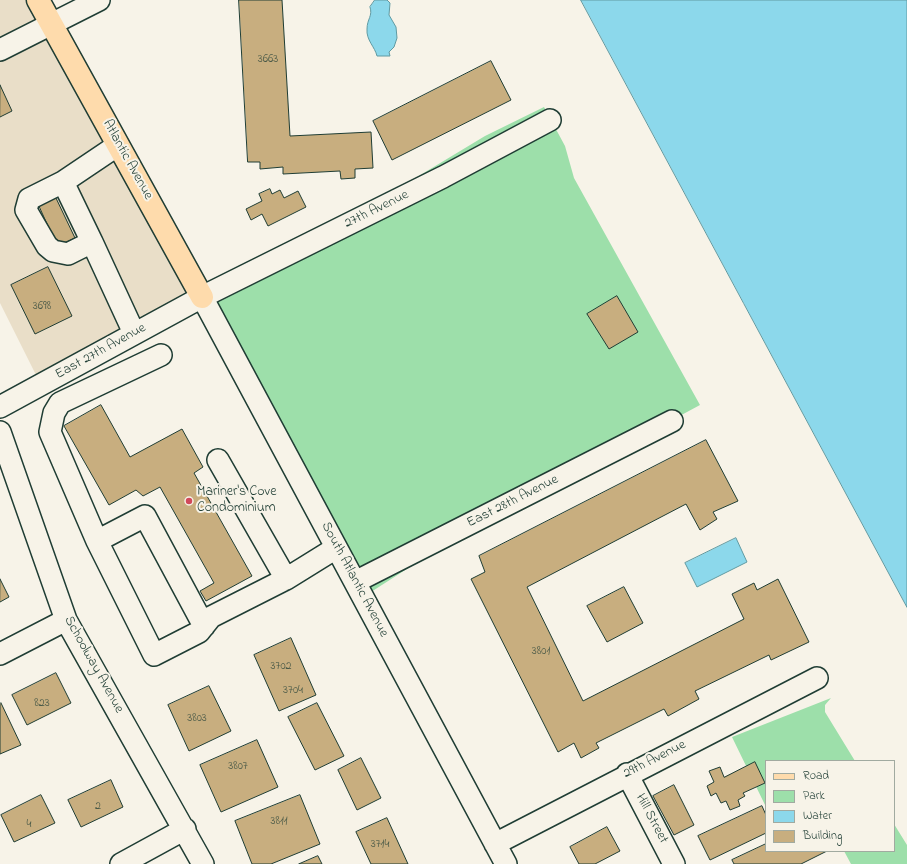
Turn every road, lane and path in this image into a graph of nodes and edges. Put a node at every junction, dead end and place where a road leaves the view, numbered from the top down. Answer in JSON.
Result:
{"nodes":[{"id":1,"x":38,"y":0,"type":"edge"},
{"id":2,"x":99,"y":0,"type":"edge"},
{"id":3,"x":52,"y":24,"type":"junction"},
{"id":4,"x":0,"y":50,"type":"edge"},
{"id":5,"x":550,"y":120,"type":"dead end"},
{"id":6,"x":118,"y":145,"type":"junction"},
{"id":7,"x":63,"y":182,"type":"junction"},
{"id":8,"x":92,"y":242,"type":"junction"},
{"id":9,"x":202,"y":296,"type":"junction"},
{"id":10,"x":134,"y":333,"type":"junction"},
{"id":11,"x":161,"y":355,"type":"dead end"},
{"id":12,"x":71,"y":369,"type":"junction"},
{"id":13,"x":83,"y":392,"type":"junction"},
{"id":14,"x":0,"y":407,"type":"edge"},
{"id":15,"x":672,"y":421,"type":"dead end"},
{"id":16,"x":0,"y":432,"type":"edge"},
{"id":17,"x":218,"y":460,"type":"dead end"},
{"id":18,"x":97,"y":541,"type":"junction"},
{"id":19,"x":336,"y":548,"type":"junction"},
{"id":20,"x":286,"y":579,"type":"junction"},
{"id":21,"x":355,"y":582,"type":"junction"},
{"id":22,"x":66,"y":620,"type":"junction"},
{"id":23,"x":204,"y":626,"type":"junction"},
{"id":24,"x":0,"y":654,"type":"edge"},
{"id":25,"x":817,"y":678,"type":"dead end"},
{"id":26,"x":627,"y":774,"type":"junction"},
{"id":27,"x":185,"y":829,"type":"junction"},
{"id":28,"x":495,"y":844,"type":"junction"},
{"id":29,"x":121,"y":864,"type":"edge"},
{"id":30,"x":203,"y":864,"type":"edge"},
{"id":31,"x":506,"y":864,"type":"edge"},
{"id":32,"x":674,"y":864,"type":"edge"}],
"edges":[{"from":1,"to":3,"type":"main road"},
{"from":2,"to":3,"type":"street"},
{"from":3,"to":4,"type":"street"},
{"from":3,"to":6,"type":"main road","name":"Atlantic Avenue"},
{"from":5,"to":9,"type":"street","name":"27th Avenue"},
{"from":6,"to":7,"type":"street"},
{"from":6,"to":9,"type":"main road","name":"Atlantic Avenue"},
{"from":7,"to":8,"type":"street"},
{"from":7,"to":8,"type":"street"},
{"from":8,"to":10,"type":"street"},
{"from":9,"to":10,"type":"street","name":"East 27th Avenue"},
{"from":9,"to":19,"type":"street","name":"South Atlantic Avenue"},
{"from":10,"to":12,"type":"street","name":"East 27th Avenue"},
{"from":11,"to":13,"type":"street"},
{"from":12,"to":13,"type":"street"},
{"from":12,"to":14,"type":"street","name":"East 27th Avenue"},
{"from":13,"to":18,"type":"street"},
{"from":15,"to":21,"type":"street","name":"East 28th Avenue"},
{"from":16,"to":22,"type":"street","name":"Schoolway Avenue"},
{"from":17,"to":20,"type":"street"},
{"from":18,"to":23,"type":"street"},
{"from":18,"to":23,"type":"street"},
{"from":19,"to":20,"type":"street"},
{"from":19,"to":21,"type":"street","name":"South Atlantic Avenue"},
{"from":20,"to":23,"type":"street"},
{"from":21,"to":28,"type":"street","name":"South Atlantic Avenue"},
{"from":22,"to":24,"type":"street"},
{"from":22,"to":27,"type":"street","name":"Schoolway Avenue"},
{"from":25,"to":26,"type":"street","name":"29th Avenue"},
{"from":26,"to":28,"type":"street","name":"29th Avenue"},
{"from":26,"to":32,"type":"street","name":"Hill Street"},
{"from":27,"to":29,"type":"street"},
{"from":27,"to":30,"type":"street","name":"Schoolway Avenue"},
{"from":28,"to":31,"type":"street","name":"South Atlantic Avenue"}]}
